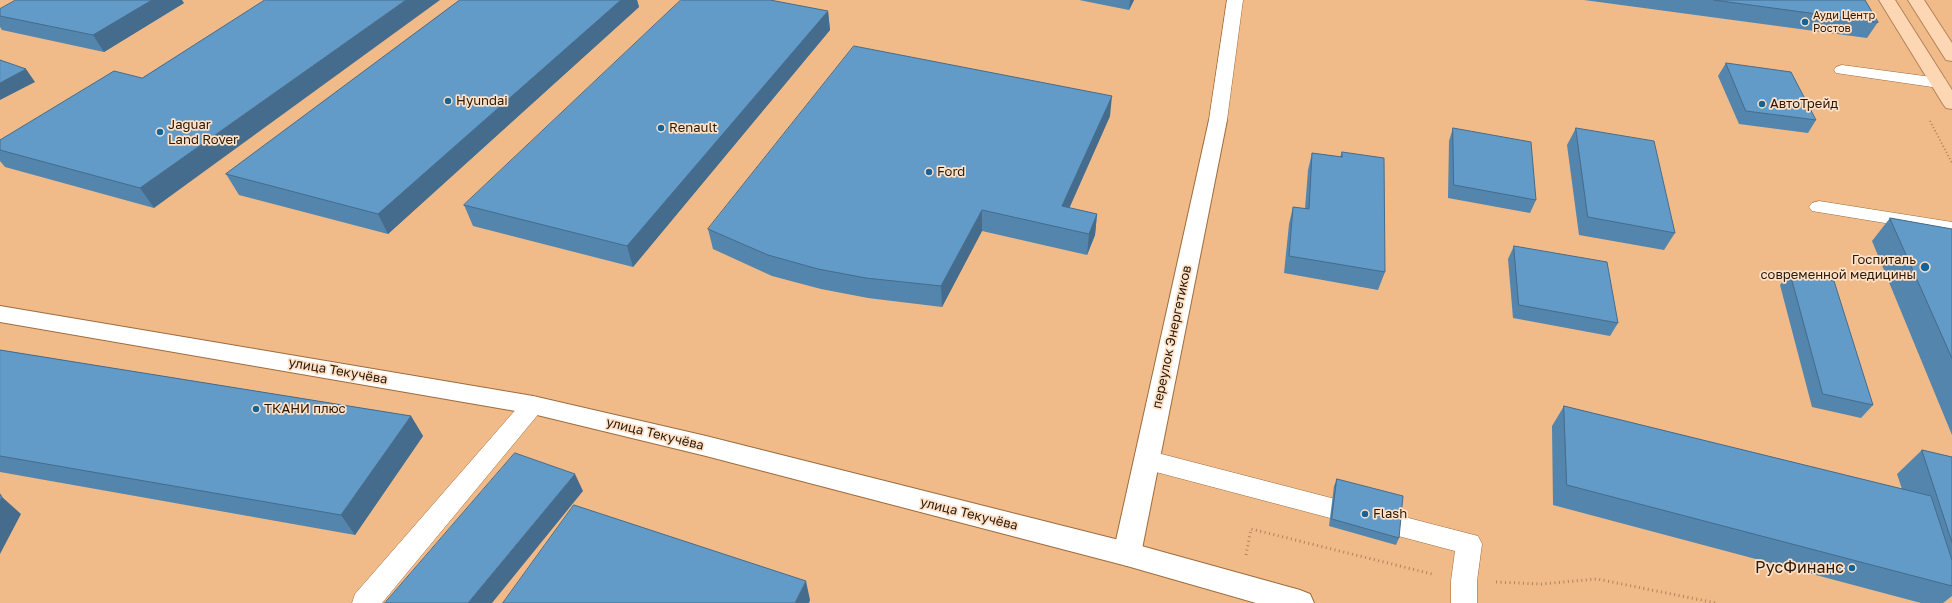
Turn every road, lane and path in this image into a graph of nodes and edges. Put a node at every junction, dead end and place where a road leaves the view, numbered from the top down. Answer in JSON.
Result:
{"nodes":[{"id":1,"x":1235,"y":0,"type":"edge"},
{"id":2,"x":1887,"y":0,"type":"edge"},
{"id":3,"x":1916,"y":0,"type":"edge"},
{"id":4,"x":1951,"y":53,"type":"edge"},
{"id":5,"x":1842,"y":70,"type":"dead end"},
{"id":6,"x":1939,"y":83,"type":"junction"},
{"id":7,"x":1952,"y":104,"type":"edge"},
{"id":8,"x":1218,"y":120,"type":"joint"},
{"id":9,"x":1819,"y":208,"type":"dead end"},
{"id":10,"x":1952,"y":228,"type":"edge"},
{"id":11,"x":0,"y":314,"type":"edge"},
{"id":12,"x":533,"y":405,"type":"junction"},
{"id":13,"x":1146,"y":460,"type":"junction"},
{"id":14,"x":1126,"y":554,"type":"junction"},
{"id":15,"x":1291,"y":602,"type":"edge"},
{"id":16,"x":365,"y":603,"type":"edge"},
{"id":17,"x":1464,"y":603,"type":"edge"}],
"edges":[{"from":1,"to":8,"type":"lane"},
{"from":2,"to":6,"type":"main road"},
{"from":3,"to":4,"type":"main road"},
{"from":5,"to":6,"type":"lane"},
{"from":6,"to":7,"type":"main road"},
{"from":8,"to":13,"type":"main road","name":"переулок Энергетиков"},
{"from":9,"to":10,"type":"lane"},
{"from":11,"to":12,"type":"main road","name":"улица Текучёва"},
{"from":12,"to":14,"type":"main road","name":"улица Текучёва"},
{"from":12,"to":16,"type":"lane"},
{"from":13,"to":14,"type":"main road","name":"переулок Энергетиков"},
{"from":13,"to":17,"type":"lane"},
{"from":14,"to":15,"type":"main road","name":"улица Текучёва"}]}
